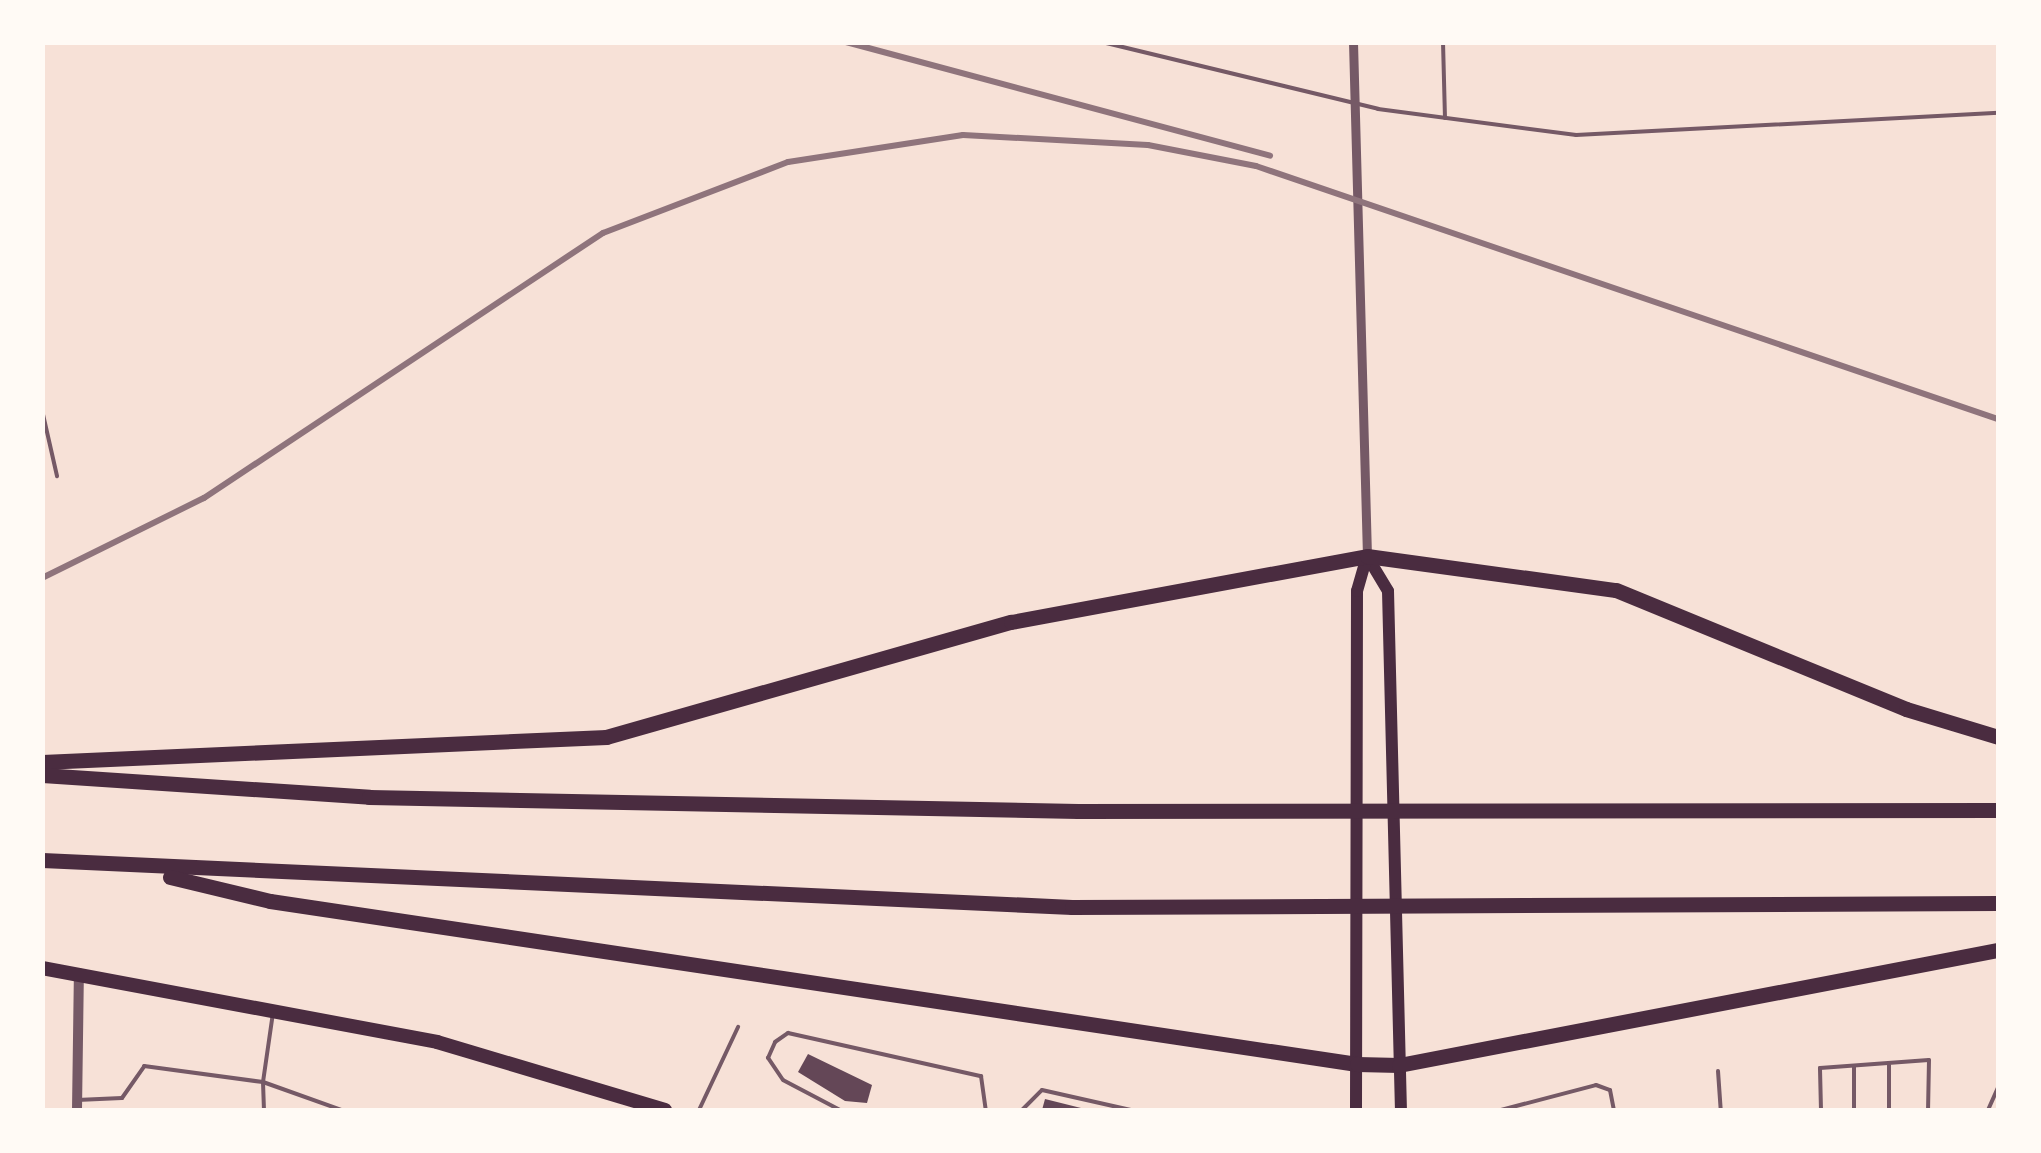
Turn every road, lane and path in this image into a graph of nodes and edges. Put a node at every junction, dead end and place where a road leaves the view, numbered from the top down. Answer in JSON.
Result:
{"nodes":[{"id":1,"x":1102,"y":42,"type":"edge"},
{"id":2,"x":1443,"y":42,"type":"edge"},
{"id":3,"x":1354,"y":44,"type":"edge"},
{"id":4,"x":1998,"y":113,"type":"edge"},
{"id":5,"x":1446,"y":120,"type":"junction"},
{"id":6,"x":42,"y":410,"type":"edge"},
{"id":7,"x":57,"y":476,"type":"dead end"},
{"id":8,"x":1367,"y":556,"type":"junction"},
{"id":9,"x":1998,"y":738,"type":"edge"},
{"id":10,"x":42,"y":762,"type":"edge"},
{"id":11,"x":42,"y":775,"type":"edge"},
{"id":12,"x":1998,"y":810,"type":"edge"},
{"id":13,"x":42,"y":860,"type":"edge"},
{"id":14,"x":132,"y":867,"type":"junction"},
{"id":15,"x":1998,"y":903,"type":"edge"},
{"id":16,"x":1998,"y":950,"type":"edge"},
{"id":17,"x":42,"y":968,"type":"edge"},
{"id":18,"x":79,"y":973,"type":"junction"},
{"id":19,"x":274,"y":1011,"type":"junction"},
{"id":20,"x":738,"y":1027,"type":"dead end"},
{"id":21,"x":1890,"y":1063,"type":"junction"},
{"id":22,"x":1356,"y":1064,"type":"junction"},
{"id":23,"x":1399,"y":1065,"type":"junction"},
{"id":24,"x":1854,"y":1066,"type":"junction"},
{"id":25,"x":1718,"y":1071,"type":"dead end"},
{"id":26,"x":263,"y":1082,"type":"junction"},
{"id":27,"x":1998,"y":1088,"type":"edge"},
{"id":28,"x":78,"y":1105,"type":"edge"},
{"id":29,"x":264,"y":1110,"type":"edge"},
{"id":30,"x":341,"y":1110,"type":"edge"},
{"id":31,"x":665,"y":1110,"type":"edge"},
{"id":32,"x":699,"y":1110,"type":"edge"},
{"id":33,"x":840,"y":1110,"type":"edge"},
{"id":34,"x":986,"y":1110,"type":"edge"},
{"id":35,"x":1022,"y":1110,"type":"edge"},
{"id":36,"x":1131,"y":1110,"type":"edge"},
{"id":37,"x":1356,"y":1110,"type":"edge"},
{"id":38,"x":1401,"y":1110,"type":"edge"},
{"id":39,"x":1501,"y":1110,"type":"edge"},
{"id":40,"x":1614,"y":1110,"type":"edge"},
{"id":41,"x":1721,"y":1110,"type":"edge"},
{"id":42,"x":1821,"y":1110,"type":"edge"},
{"id":43,"x":1854,"y":1110,"type":"edge"},
{"id":44,"x":1889,"y":1110,"type":"edge"},
{"id":45,"x":1928,"y":1110,"type":"edge"},
{"id":46,"x":1988,"y":1110,"type":"edge"}],
"edges":[{"from":1,"to":5,"type":"lane"},
{"from":2,"to":5,"type":"lane"},
{"from":3,"to":8,"type":"street"},
{"from":4,"to":5,"type":"lane"},
{"from":6,"to":7,"type":"lane"},
{"from":8,"to":9,"type":"highway"},
{"from":8,"to":10,"type":"highway"},
{"from":8,"to":22,"type":"main road"},
{"from":8,"to":23,"type":"main road"},
{"from":11,"to":12,"type":"highway"},
{"from":13,"to":14,"type":"highway"},
{"from":14,"to":15,"type":"highway"},
{"from":14,"to":22,"type":"highway"},
{"from":16,"to":23,"type":"highway"},
{"from":17,"to":18,"type":"main road"},
{"from":18,"to":19,"type":"main road"},
{"from":18,"to":28,"type":"street"},
{"from":19,"to":26,"type":"lane"},
{"from":19,"to":31,"type":"main road"},
{"from":20,"to":32,"type":"lane"},
{"from":21,"to":24,"type":"lane"},
{"from":21,"to":44,"type":"lane"},
{"from":21,"to":45,"type":"lane"},
{"from":22,"to":23,"type":"highway"},
{"from":22,"to":37,"type":"main road"},
{"from":23,"to":38,"type":"main road"},
{"from":24,"to":42,"type":"lane"},
{"from":24,"to":43,"type":"lane"},
{"from":25,"to":41,"type":"lane"},
{"from":26,"to":28,"type":"lane"},
{"from":26,"to":29,"type":"lane"},
{"from":26,"to":30,"type":"lane"},
{"from":27,"to":46,"type":"lane"},
{"from":33,"to":34,"type":"lane"},
{"from":35,"to":36,"type":"lane"},
{"from":39,"to":40,"type":"lane"}]}
